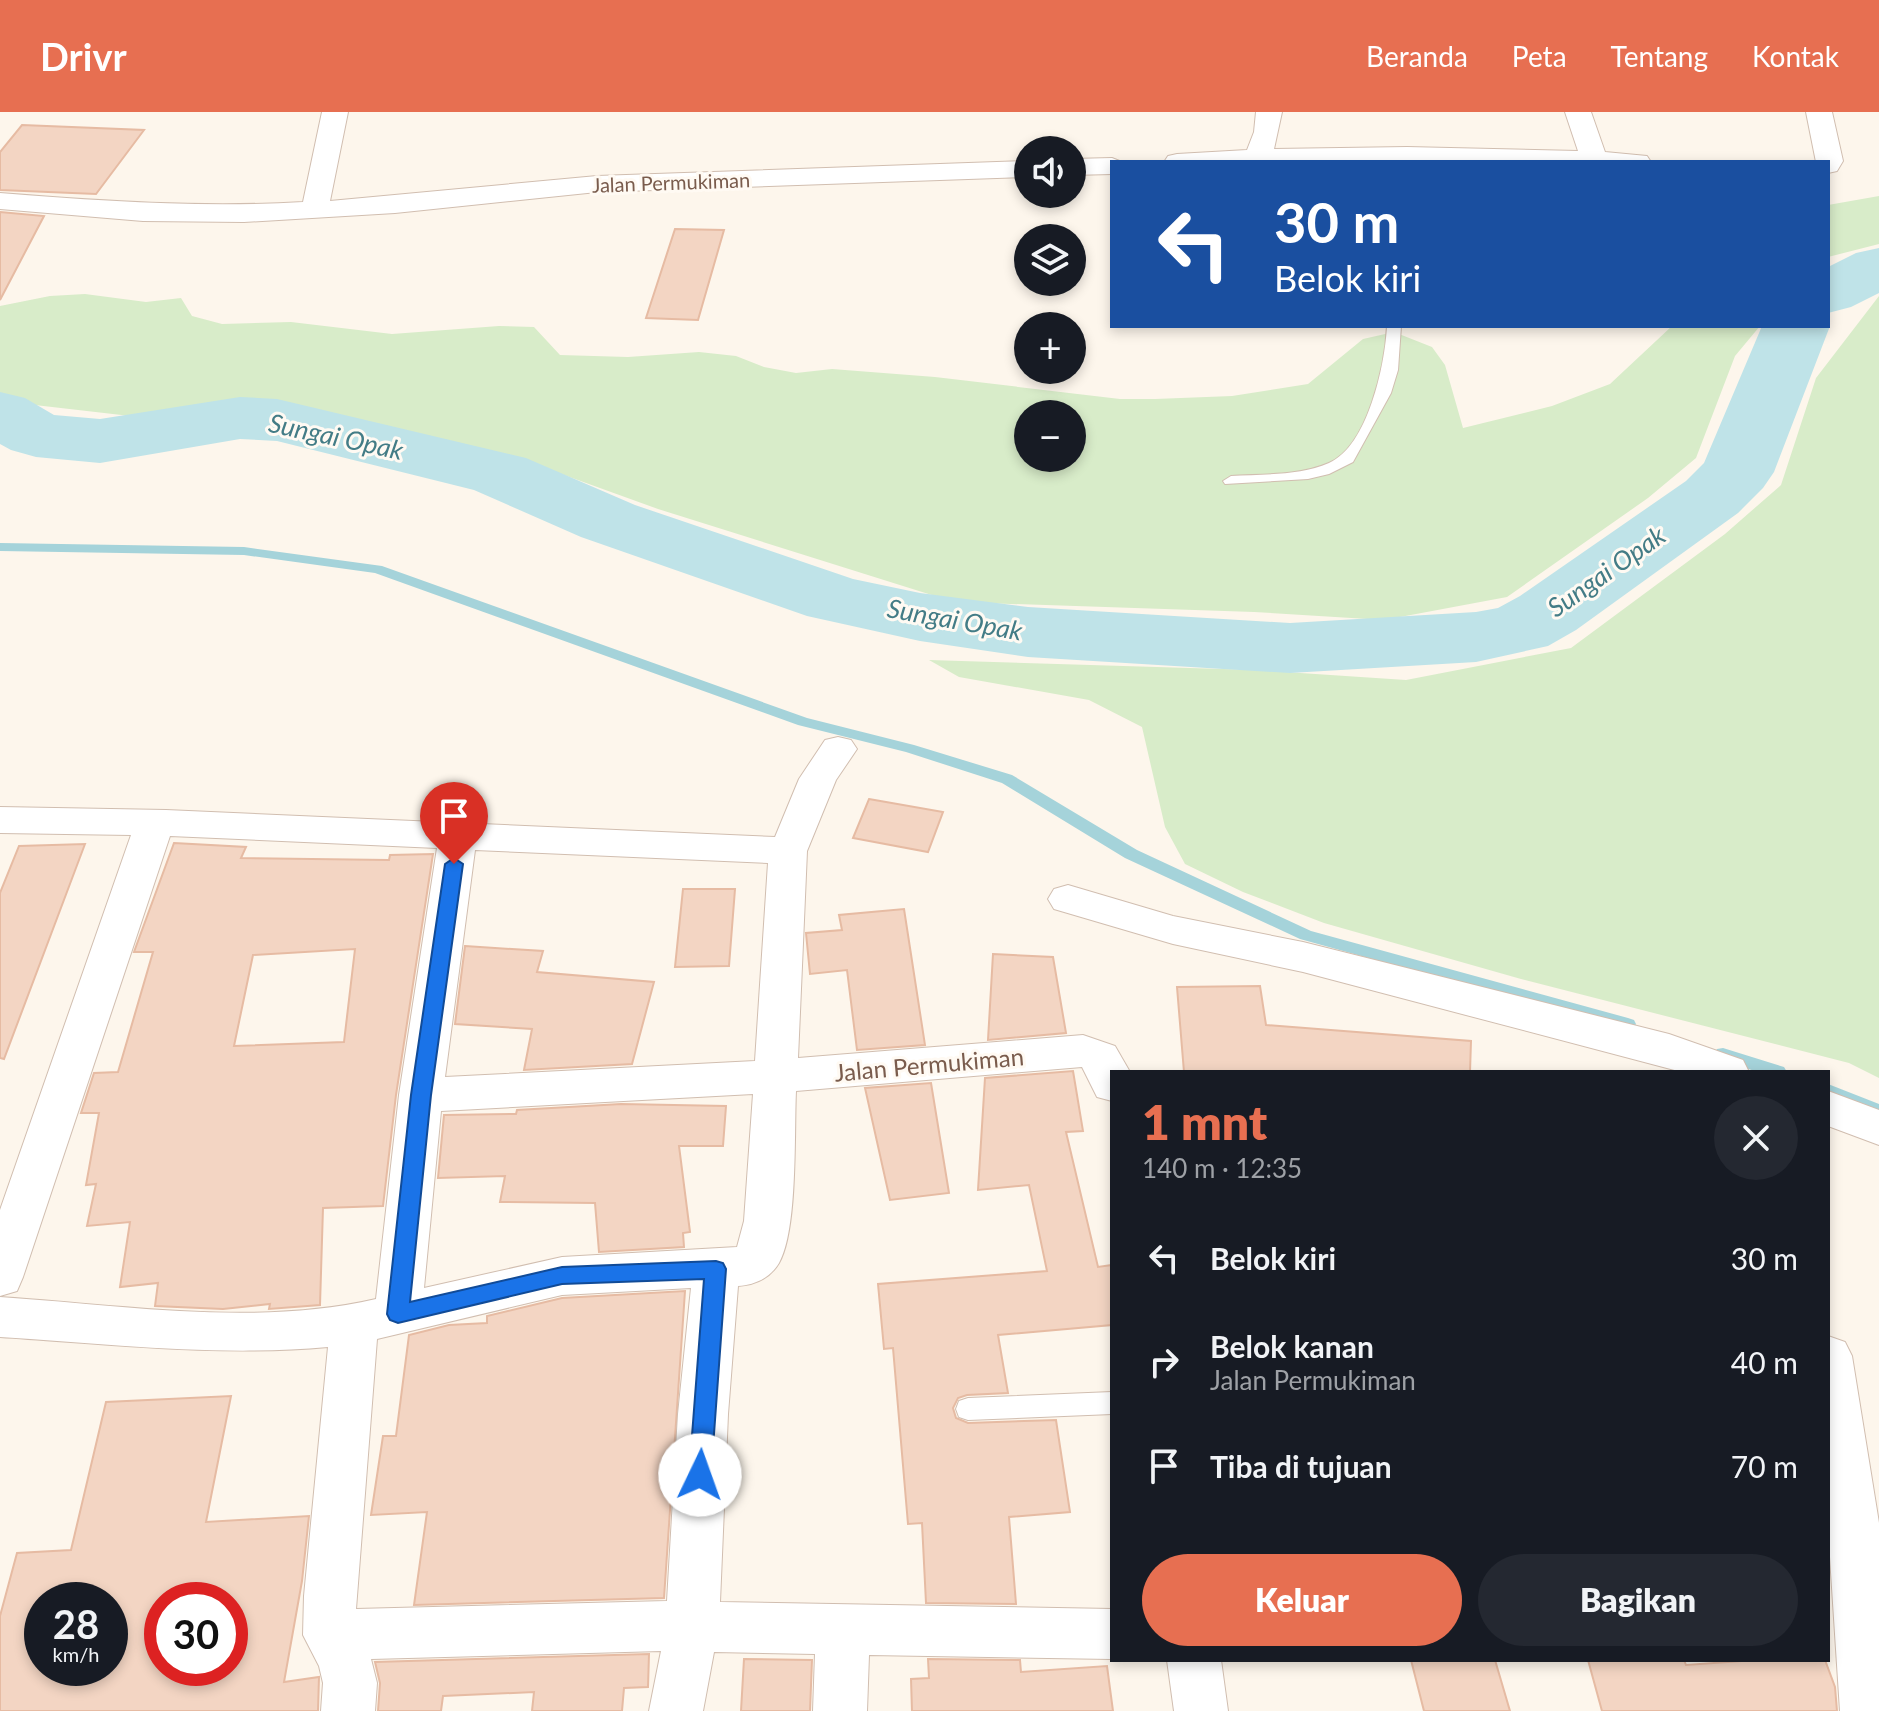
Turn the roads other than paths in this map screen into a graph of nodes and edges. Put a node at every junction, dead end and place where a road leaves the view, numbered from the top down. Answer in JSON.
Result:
{"nodes":[{"id":1,"x":335,"y":112,"type":"edge"},
{"id":2,"x":1269,"y":112,"type":"edge"},
{"id":3,"x":1578,"y":112,"type":"edge"},
{"id":4,"x":1819,"y":112,"type":"edge"},
{"id":5,"x":1258,"y":157,"type":"junction"},
{"id":6,"x":1371,"y":159,"type":"edge"},
{"id":7,"x":1594,"y":159,"type":"junction"},
{"id":8,"x":1209,"y":160,"type":"edge"},
{"id":9,"x":1609,"y":160,"type":"edge"},
{"id":10,"x":1830,"y":160,"type":"edge"},
{"id":11,"x":1110,"y":166,"type":"edge"},
{"id":12,"x":1086,"y":167,"type":"edge"},
{"id":13,"x":1014,"y":169,"type":"edge"},
{"id":14,"x":0,"y":201,"type":"edge"},
{"id":15,"x":315,"y":210,"type":"junction"},
{"id":16,"x":1394,"y":328,"type":"edge"},
{"id":17,"x":1231,"y":481,"type":"dead end"},
{"id":18,"x":838,"y":749,"type":"dead end"},
{"id":19,"x":0,"y":820,"type":"edge"},
{"id":20,"x":155,"y":823,"type":"junction"},
{"id":21,"x":458,"y":836,"type":"junction"},
{"id":22,"x":788,"y":851,"type":"junction"},
{"id":23,"x":1068,"y":899,"type":"dead end"},
{"id":24,"x":1723,"y":1070,"type":"edge"},
{"id":25,"x":775,"y":1076,"type":"junction"},
{"id":26,"x":1110,"y":1078,"type":"edge"},
{"id":27,"x":421,"y":1095,"type":"junction"},
{"id":28,"x":1830,"y":1109,"type":"edge"},
{"id":29,"x":1879,"y":1128,"type":"edge"},
{"id":30,"x":716,"y":1269,"type":"junction"},
{"id":31,"x":0,"y":1277,"type":"edge"},
{"id":32,"x":0,"y":1317,"type":"edge"},
{"id":33,"x":376,"y":1319,"type":"junction"},
{"id":34,"x":1830,"y":1369,"type":"edge"},
{"id":35,"x":1110,"y":1403,"type":"edge"},
{"id":36,"x":968,"y":1409,"type":"dead end"},
{"id":37,"x":692,"y":1626,"type":"junction"},
{"id":38,"x":843,"y":1631,"type":"junction"},
{"id":39,"x":1110,"y":1634,"type":"edge"},
{"id":40,"x":330,"y":1635,"type":"junction"},
{"id":41,"x":1856,"y":1637,"type":"edge"},
{"id":42,"x":1194,"y":1662,"type":"edge"},
{"id":43,"x":348,"y":1711,"type":"edge"},
{"id":44,"x":676,"y":1711,"type":"edge"},
{"id":45,"x":840,"y":1711,"type":"edge"},
{"id":46,"x":1201,"y":1711,"type":"edge"},
{"id":47,"x":1867,"y":1711,"type":"edge"}],
"edges":[{"from":1,"to":15,"type":"street"},
{"from":2,"to":5,"type":"street"},
{"from":3,"to":7,"type":"street"},
{"from":4,"to":10,"type":"street"},
{"from":5,"to":6,"type":"street"},
{"from":5,"to":8,"type":"street"},
{"from":6,"to":7,"type":"street"},
{"from":7,"to":9,"type":"street"},
{"from":11,"to":12,"type":"street"},
{"from":13,"to":15,"type":"street","name":"Jalan Permukiman"},
{"from":14,"to":15,"type":"street","name":"Jalan Permukiman"},
{"from":16,"to":17,"type":"lane"},
{"from":18,"to":22,"type":"street"},
{"from":19,"to":20,"type":"street"},
{"from":20,"to":21,"type":"street"},
{"from":20,"to":31,"type":"street"},
{"from":21,"to":22,"type":"street"},
{"from":21,"to":27,"type":"street"},
{"from":22,"to":25,"type":"street"},
{"from":23,"to":24,"type":"street"},
{"from":25,"to":26,"type":"street","name":"Jalan Permukiman"},
{"from":25,"to":27,"type":"street","name":"Jalan Permukiman"},
{"from":25,"to":30,"type":"street"},
{"from":27,"to":33,"type":"street"},
{"from":28,"to":29,"type":"street"},
{"from":30,"to":33,"type":"street"},
{"from":30,"to":37,"type":"street"},
{"from":32,"to":33,"type":"street"},
{"from":33,"to":40,"type":"street"},
{"from":34,"to":41,"type":"street"},
{"from":35,"to":36,"type":"lane"},
{"from":37,"to":38,"type":"street"},
{"from":37,"to":40,"type":"street"},
{"from":37,"to":44,"type":"street"},
{"from":38,"to":39,"type":"street"},
{"from":38,"to":45,"type":"street"},
{"from":40,"to":43,"type":"street"},
{"from":41,"to":47,"type":"street"},
{"from":42,"to":46,"type":"street"}]}
